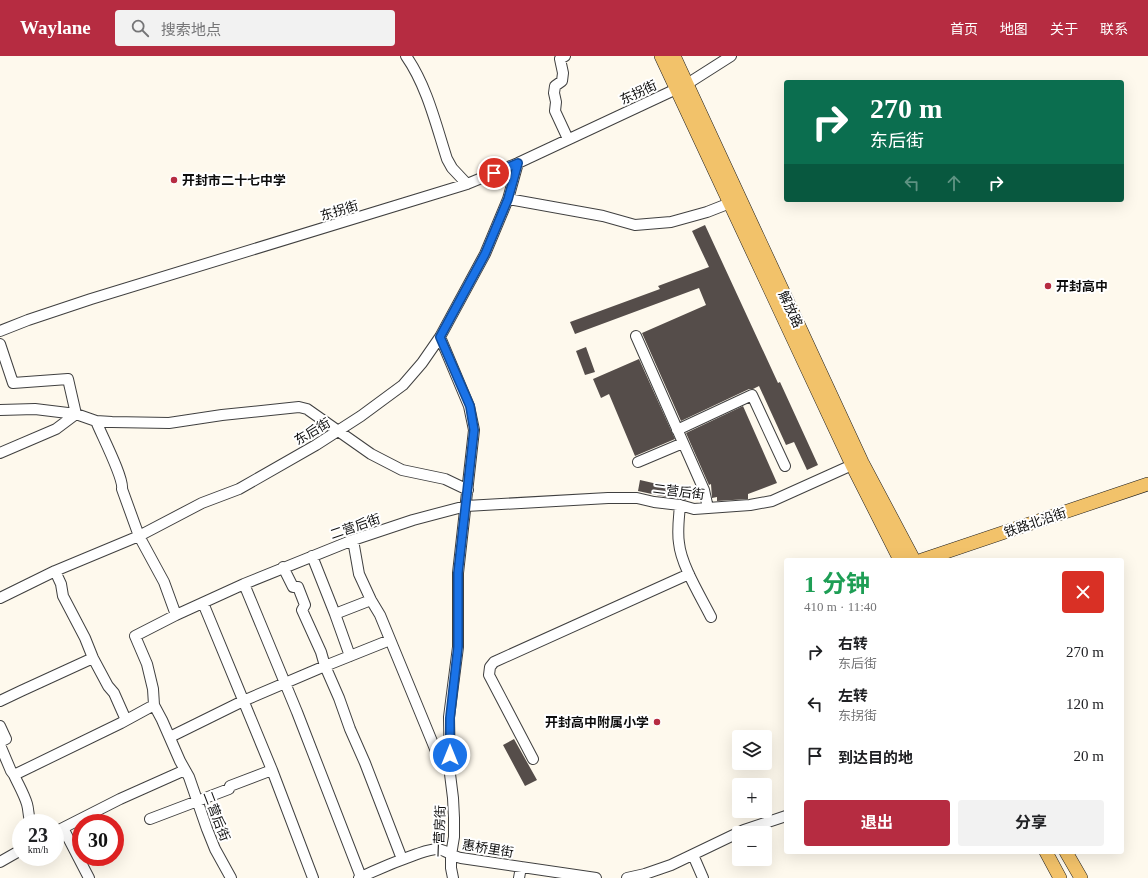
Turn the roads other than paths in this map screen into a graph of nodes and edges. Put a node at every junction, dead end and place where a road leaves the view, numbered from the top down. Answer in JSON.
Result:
{"nodes":[{"id":1,"x":406,"y":56,"type":"edge"},
{"id":2,"x":565,"y":56,"type":"edge"},
{"id":3,"x":661,"y":56,"type":"edge"},
{"id":4,"x":674,"y":56,"type":"edge"},
{"id":5,"x":731,"y":56,"type":"edge"},
{"id":6,"x":682,"y":86,"type":"junction"},
{"id":7,"x":568,"y":139,"type":"junction"},
{"id":8,"x":518,"y":163,"type":"junction"},
{"id":9,"x":467,"y":184,"type":"junction"},
{"id":10,"x":508,"y":199,"type":"junction"},
{"id":11,"x":730,"y":203,"type":"junction"},
{"id":12,"x":0,"y":331,"type":"edge"},
{"id":13,"x":636,"y":336,"type":"dead end"},
{"id":14,"x":440,"y":337,"type":"junction"},
{"id":15,"x":0,"y":344,"type":"edge"},
{"id":16,"x":0,"y":410,"type":"edge"},
{"id":17,"x":76,"y":414,"type":"junction"},
{"id":18,"x":96,"y":421,"type":"junction"},
{"id":19,"x":677,"y":430,"type":"junction"},
{"id":20,"x":337,"y":431,"type":"junction"},
{"id":21,"x":683,"y":443,"type":"junction"},
{"id":22,"x":0,"y":453,"type":"edge"},
{"id":23,"x":638,"y":462,"type":"dead end"},
{"id":24,"x":852,"y":465,"type":"junction"},
{"id":25,"x":786,"y":466,"type":"dead end"},
{"id":26,"x":1148,"y":484,"type":"edge"},
{"id":27,"x":468,"y":490,"type":"junction"},
{"id":28,"x":466,"y":506,"type":"junction"},
{"id":29,"x":680,"y":506,"type":"junction"},
{"id":30,"x":708,"y":508,"type":"junction"},
{"id":31,"x":139,"y":536,"type":"junction"},
{"id":32,"x":353,"y":540,"type":"junction"},
{"id":33,"x":312,"y":556,"type":"junction"},
{"id":34,"x":899,"y":558,"type":"edge"},
{"id":35,"x":913,"y":558,"type":"edge"},
{"id":36,"x":928,"y":558,"type":"edge"},
{"id":37,"x":284,"y":567,"type":"junction"},
{"id":38,"x":55,"y":571,"type":"junction"},
{"id":39,"x":689,"y":574,"type":"junction"},
{"id":40,"x":244,"y":584,"type":"junction"},
{"id":41,"x":0,"y":598,"type":"edge"},
{"id":42,"x":370,"y":600,"type":"junction"},
{"id":43,"x":203,"y":603,"type":"junction"},
{"id":44,"x":335,"y":614,"type":"junction"},
{"id":45,"x":176,"y":615,"type":"junction"},
{"id":46,"x":711,"y":618,"type":"dead end"},
{"id":47,"x":390,"y":640,"type":"junction"},
{"id":48,"x":350,"y":656,"type":"junction"},
{"id":49,"x":93,"y":658,"type":"junction"},
{"id":50,"x":325,"y":666,"type":"junction"},
{"id":51,"x":284,"y":683,"type":"junction"},
{"id":52,"x":243,"y":701,"type":"junction"},
{"id":53,"x":0,"y":702,"type":"edge"},
{"id":54,"x":154,"y":704,"type":"junction"},
{"id":55,"x":126,"y":720,"type":"junction"},
{"id":56,"x":0,"y":726,"type":"edge"},
{"id":57,"x":170,"y":736,"type":"junction"},
{"id":58,"x":0,"y":744,"type":"edge"},
{"id":59,"x":533,"y":759,"type":"dead end"},
{"id":60,"x":450,"y":768,"type":"junction"},
{"id":61,"x":185,"y":770,"type":"junction"},
{"id":62,"x":272,"y":770,"type":"junction"},
{"id":63,"x":14,"y":775,"type":"junction"},
{"id":64,"x":197,"y":800,"type":"junction"},
{"id":65,"x":29,"y":814,"type":"edge"},
{"id":66,"x":784,"y":817,"type":"edge"},
{"id":67,"x":150,"y":819,"type":"dead end"},
{"id":68,"x":64,"y":827,"type":"edge"},
{"id":69,"x":64,"y":838,"type":"edge"},
{"id":70,"x":1047,"y":854,"type":"edge"},
{"id":71,"x":1067,"y":854,"type":"edge"},
{"id":72,"x":12,"y":855,"type":"edge"},
{"id":73,"x":451,"y":855,"type":"junction"},
{"id":74,"x":693,"y":855,"type":"junction"},
{"id":75,"x":402,"y":859,"type":"junction"},
{"id":76,"x":0,"y":862,"type":"edge"},
{"id":77,"x":1074,"y":866,"type":"junction"},
{"id":78,"x":520,"y":867,"type":"junction"},
{"id":79,"x":360,"y":877,"type":"edge"},
{"id":80,"x":88,"y":878,"type":"edge"},
{"id":81,"x":231,"y":878,"type":"edge"},
{"id":82,"x":313,"y":878,"type":"edge"},
{"id":83,"x":453,"y":878,"type":"edge"},
{"id":84,"x":519,"y":878,"type":"edge"},
{"id":85,"x":596,"y":878,"type":"edge"},
{"id":86,"x":626,"y":878,"type":"edge"},
{"id":87,"x":703,"y":878,"type":"edge"},
{"id":88,"x":1061,"y":878,"type":"edge"},
{"id":89,"x":1081,"y":878,"type":"edge"}],
"edges":[{"from":1,"to":9,"type":"street"},
{"from":2,"to":7,"type":"street"},
{"from":3,"to":6,"type":"main road","name":"解放路"},
{"from":4,"to":6,"type":"main road","name":"解放路"},
{"from":5,"to":6,"type":"street","name":"东拐街"},
{"from":6,"to":7,"type":"street","name":"东拐街"},
{"from":6,"to":11,"type":"main road","name":"解放路"},
{"from":6,"to":35,"type":"main road","name":"解放路"},
{"from":7,"to":8,"type":"street","name":"东拐街"},
{"from":8,"to":9,"type":"street","name":"东拐街"},
{"from":8,"to":10,"type":"street","name":"东后街"},
{"from":9,"to":12,"type":"street","name":"东拐街"},
{"from":10,"to":11,"type":"street"},
{"from":10,"to":14,"type":"street","name":"东后街"},
{"from":11,"to":24,"type":"main road","name":"解放路"},
{"from":13,"to":19,"type":"street"},
{"from":14,"to":20,"type":"street","name":"东后街"},
{"from":14,"to":27,"type":"street","name":"一营房街"},
{"from":15,"to":17,"type":"street"},
{"from":16,"to":17,"type":"street"},
{"from":17,"to":18,"type":"street"},
{"from":17,"to":22,"type":"street"},
{"from":18,"to":20,"type":"street"},
{"from":18,"to":31,"type":"street"},
{"from":19,"to":21,"type":"street"},
{"from":19,"to":25,"type":"street"},
{"from":20,"to":27,"type":"street"},
{"from":20,"to":31,"type":"street","name":"东后街"},
{"from":21,"to":23,"type":"street"},
{"from":21,"to":30,"type":"street"},
{"from":24,"to":30,"type":"street","name":"二营后街"},
{"from":24,"to":34,"type":"main road","name":"解放路"},
{"from":26,"to":36,"type":"main road","name":"铁路北沿街"},
{"from":27,"to":28,"type":"street","name":"一营房街"},
{"from":28,"to":29,"type":"street","name":"二营后街"},
{"from":28,"to":32,"type":"street","name":"二营后街"},
{"from":28,"to":60,"type":"street","name":"一营房街"},
{"from":29,"to":30,"type":"street","name":"二营后街"},
{"from":29,"to":39,"type":"street"},
{"from":31,"to":38,"type":"street","name":"东后街"},
{"from":31,"to":45,"type":"street"},
{"from":32,"to":33,"type":"street","name":"二营后街"},
{"from":32,"to":42,"type":"street"},
{"from":33,"to":37,"type":"street","name":"二营后街"},
{"from":33,"to":44,"type":"street"},
{"from":37,"to":40,"type":"street","name":"二营后街"},
{"from":37,"to":50,"type":"street"},
{"from":38,"to":41,"type":"street","name":"东后街"},
{"from":38,"to":49,"type":"street"},
{"from":39,"to":46,"type":"street"},
{"from":39,"to":59,"type":"street"},
{"from":40,"to":43,"type":"street","name":"二营后街"},
{"from":40,"to":51,"type":"street"},
{"from":42,"to":44,"type":"street"},
{"from":42,"to":47,"type":"street"},
{"from":43,"to":45,"type":"street","name":"二营后街"},
{"from":43,"to":52,"type":"street"},
{"from":44,"to":48,"type":"street"},
{"from":45,"to":54,"type":"street","name":"二营后街"},
{"from":47,"to":48,"type":"street"},
{"from":47,"to":60,"type":"street"},
{"from":48,"to":50,"type":"street"},
{"from":49,"to":53,"type":"street"},
{"from":49,"to":55,"type":"street"},
{"from":50,"to":51,"type":"street"},
{"from":50,"to":75,"type":"street"},
{"from":51,"to":52,"type":"street"},
{"from":51,"to":79,"type":"street"},
{"from":52,"to":57,"type":"street"},
{"from":52,"to":62,"type":"street"},
{"from":54,"to":55,"type":"street"},
{"from":54,"to":57,"type":"street","name":"二营后街"},
{"from":55,"to":63,"type":"street"},
{"from":56,"to":58,"type":"street"},
{"from":57,"to":61,"type":"street","name":"二营后街"},
{"from":58,"to":63,"type":"street"},
{"from":60,"to":73,"type":"street","name":"一营房街"},
{"from":61,"to":64,"type":"street","name":"二营后街"},
{"from":61,"to":68,"type":"street"},
{"from":62,"to":64,"type":"street"},
{"from":62,"to":82,"type":"street"},
{"from":63,"to":65,"type":"street"},
{"from":64,"to":67,"type":"street"},
{"from":64,"to":81,"type":"street","name":"二营后街"},
{"from":66,"to":74,"type":"street"},
{"from":69,"to":80,"type":"street"},
{"from":70,"to":88,"type":"main road"},
{"from":71,"to":77,"type":"main road"},
{"from":72,"to":76,"type":"street"},
{"from":73,"to":75,"type":"street","name":"惠桥里街"},
{"from":73,"to":78,"type":"street","name":"惠桥里街"},
{"from":73,"to":83,"type":"street","name":"一营房街"},
{"from":74,"to":86,"type":"street"},
{"from":74,"to":87,"type":"street"},
{"from":75,"to":79,"type":"street","name":"惠桥里街"},
{"from":77,"to":88,"type":"main road"},
{"from":77,"to":89,"type":"main road"},
{"from":78,"to":84,"type":"street"},
{"from":78,"to":85,"type":"street","name":"惠桥里街"}]}
